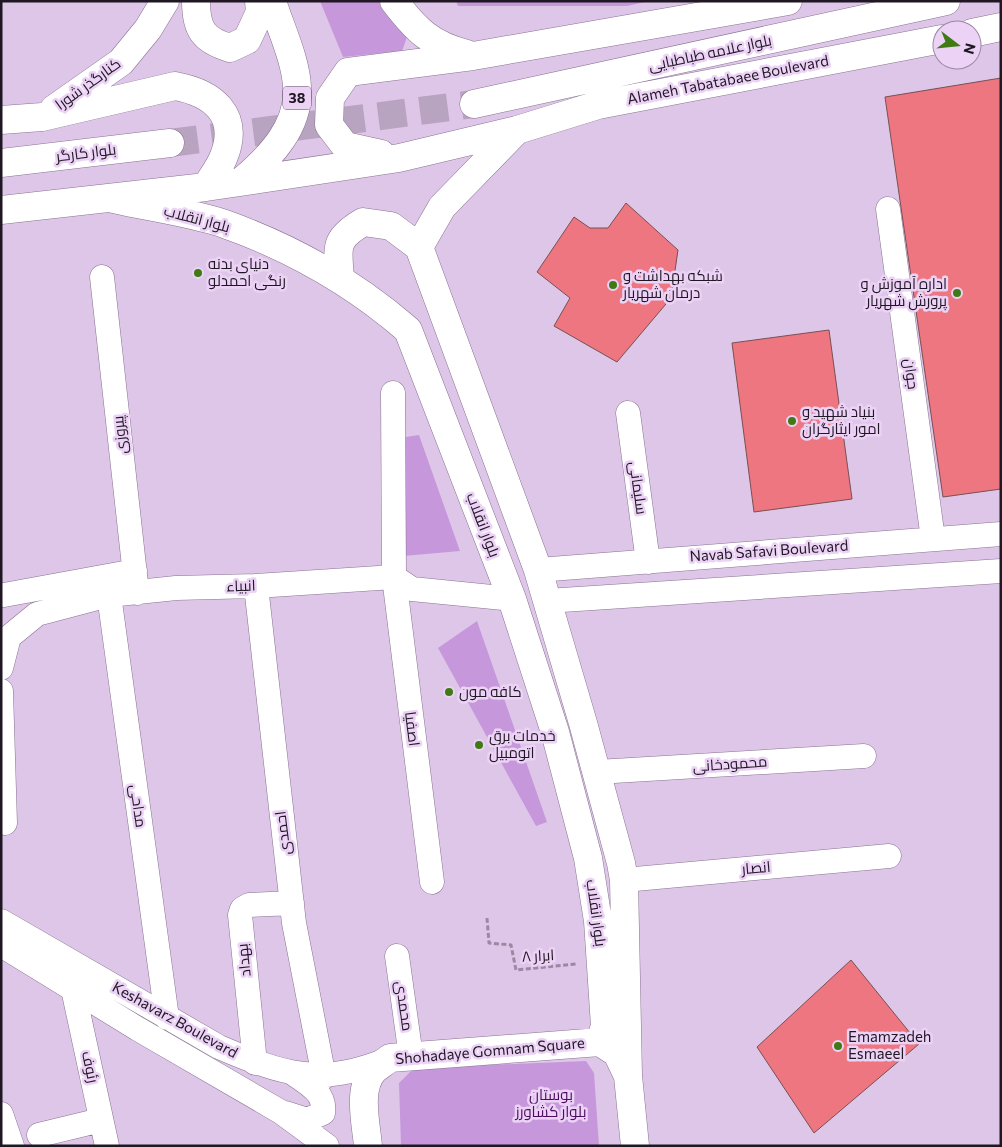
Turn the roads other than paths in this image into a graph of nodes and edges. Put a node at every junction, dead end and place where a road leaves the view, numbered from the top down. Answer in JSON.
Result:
{"nodes":[{"id":1,"x":165,"y":1,"type":"edge"},
{"id":2,"x":196,"y":1,"type":"edge"},
{"id":3,"x":259,"y":1,"type":"edge"},
{"id":4,"x":272,"y":1,"type":"edge"},
{"id":5,"x":788,"y":1,"type":"edge"},
{"id":6,"x":946,"y":1,"type":"edge"},
{"id":7,"x":399,"y":4,"type":"edge"},
{"id":8,"x":1001,"y":27,"type":"edge"},
{"id":9,"x":982,"y":31,"type":"edge"},
{"id":10,"x":932,"y":41,"type":"edge"},
{"id":11,"x":474,"y":56,"type":"junction"},
{"id":12,"x":474,"y":104,"type":"tunnel mouth"},
{"id":13,"x":42,"y":117,"type":"junction"},
{"id":14,"x":1,"y":120,"type":"edge"},
{"id":15,"x":517,"y":130,"type":"junction"},
{"id":16,"x":170,"y":143,"type":"tunnel mouth"},
{"id":17,"x":400,"y":158,"type":"junction"},
{"id":18,"x":1,"y":163,"type":"edge"},
{"id":19,"x":243,"y":180,"type":"junction"},
{"id":20,"x":206,"y":187,"type":"junction"},
{"id":21,"x":114,"y":198,"type":"junction"},
{"id":22,"x":888,"y":209,"type":"dead end"},
{"id":23,"x":1,"y":210,"type":"edge"},
{"id":24,"x":423,"y":259,"type":"junction"},
{"id":25,"x":102,"y":277,"type":"dead end"},
{"id":26,"x":340,"y":279,"type":"junction"},
{"id":27,"x":393,"y":392,"type":"dead end"},
{"id":28,"x":628,"y":413,"type":"dead end"},
{"id":29,"x":1001,"y":534,"type":"edge"},
{"id":30,"x":933,"y":539,"type":"junction"},
{"id":31,"x":694,"y":556,"type":"junction"},
{"id":32,"x":648,"y":562,"type":"junction"},
{"id":33,"x":538,"y":570,"type":"junction"},
{"id":34,"x":1001,"y":571,"type":"edge"},
{"id":35,"x":394,"y":576,"type":"junction"},
{"id":36,"x":136,"y":582,"type":"junction"},
{"id":37,"x":256,"y":586,"type":"junction"},
{"id":38,"x":697,"y":593,"type":"junction"},
{"id":39,"x":4,"y":595,"type":"dead end"},
{"id":40,"x":109,"y":595,"type":"junction"},
{"id":41,"x":512,"y":599,"type":"junction"},
{"id":42,"x":547,"y":601,"type":"junction"},
{"id":43,"x":1,"y":668,"type":"edge"},
{"id":44,"x":1,"y":691,"type":"edge"},
{"id":45,"x":864,"y":756,"type":"dead end"},
{"id":46,"x":597,"y":772,"type":"junction"},
{"id":47,"x":5,"y":824,"type":"dead end"},
{"id":48,"x":889,"y":856,"type":"dead end"},
{"id":49,"x":624,"y":880,"type":"junction"},
{"id":50,"x":432,"y":882,"type":"dead end"},
{"id":51,"x":292,"y":903,"type":"junction"},
{"id":52,"x":1,"y":921,"type":"edge"},
{"id":53,"x":1,"y":945,"type":"edge"},
{"id":54,"x":397,"y":956,"type":"dead end"},
{"id":55,"x":73,"y":989,"type":"junction"},
{"id":56,"x":167,"y":1018,"type":"junction"},
{"id":57,"x":600,"y":1042,"type":"junction"},
{"id":58,"x":401,"y":1058,"type":"junction"},
{"id":59,"x":255,"y":1063,"type":"junction"},
{"id":60,"x":294,"y":1074,"type":"junction"},
{"id":61,"x":628,"y":1076,"type":"junction"},
{"id":62,"x":324,"y":1077,"type":"junction"},
{"id":63,"x":281,"y":1112,"type":"junction"},
{"id":64,"x":1,"y":1114,"type":"edge"},
{"id":65,"x":101,"y":1120,"type":"junction"},
{"id":66,"x":39,"y":1135,"type":"dead end"},
{"id":67,"x":12,"y":1146,"type":"edge"},
{"id":68,"x":107,"y":1146,"type":"edge"},
{"id":69,"x":327,"y":1146,"type":"edge"},
{"id":70,"x":368,"y":1146,"type":"edge"},
{"id":71,"x":634,"y":1146,"type":"edge"}],
"edges":[{"from":1,"to":13,"type":"main road","name":"کنارگذر شورا"},
{"from":2,"to":3,"type":"main road"},
{"from":4,"to":19,"type":"main road","number":"38"},
{"from":5,"to":11,"type":"main road"},
{"from":6,"to":12,"type":"main road","name":"بلوار علامه طباطبایی"},
{"from":7,"to":11,"type":"main road"},
{"from":8,"to":9,"type":"main road"},
{"from":10,"to":15,"type":"main road","name":"Alameh Tabatabaee Boulevard"},
{"from":11,"to":17,"type":"main road"},
{"from":13,"to":14,"type":"main road"},
{"from":13,"to":20,"type":"main road"},
{"from":15,"to":17,"type":"main road","name":"Alameh Tabatabaee Boulevard"},
{"from":15,"to":24,"type":"main road"},
{"from":16,"to":18,"type":"main road","name":"بلوار کارگر"},
{"from":17,"to":19,"type":"main road","name":"Alameh Tabatabaee Boulevard"},
{"from":19,"to":20,"type":"main road","number":"38"},
{"from":20,"to":21,"type":"main road","number":"38"},
{"from":21,"to":23,"type":"main road","number":"38"},
{"from":21,"to":26,"type":"main road","name":"بلوار انقلاب"},
{"from":22,"to":30,"type":"street","name":"جوان"},
{"from":24,"to":26,"type":"main road"},
{"from":24,"to":33,"type":"main road","name":"بلوار انقلاب"},
{"from":25,"to":36,"type":"street","name":"پیروزی"},
{"from":26,"to":41,"type":"main road","name":"بلوار انقلاب"},
{"from":27,"to":35,"type":"street","name":"اصفیا"},
{"from":28,"to":32,"type":"street","name":"سلیمانی"},
{"from":29,"to":30,"type":"street","name":"Navab Safavi Boulevard"},
{"from":30,"to":31,"type":"street","name":"Navab Safavi Boulevard"},
{"from":31,"to":32,"type":"street","name":"Navab Safavi Boulevard"},
{"from":31,"to":38,"type":"street"},
{"from":32,"to":33,"type":"street","name":"Navab Safavi Boulevard"},
{"from":33,"to":42,"type":"main road","name":"بلوار انقلاب"},
{"from":34,"to":38,"type":"street"},
{"from":35,"to":37,"type":"street","name":"انبیاء"},
{"from":35,"to":41,"type":"street"},
{"from":35,"to":50,"type":"street","name":"اصفیا"},
{"from":36,"to":37,"type":"street","name":"انبیاء"},
{"from":36,"to":39,"type":"street"},
{"from":36,"to":40,"type":"street","name":"انبیاء"},
{"from":37,"to":51,"type":"street","name":"احمدی"},
{"from":38,"to":42,"type":"street"},
{"from":40,"to":43,"type":"street","name":"انبیاء"},
{"from":40,"to":56,"type":"street","name":"مداحی"},
{"from":41,"to":57,"type":"main road","name":"بلوار انقلاب"},
{"from":42,"to":46,"type":"main road","name":"بلوار انقلاب"},
{"from":44,"to":47,"type":"street"},
{"from":45,"to":46,"type":"street","name":"محمودخانی"},
{"from":46,"to":49,"type":"main road","name":"بلوار انقلاب"},
{"from":48,"to":49,"type":"street","name":"انصار"},
{"from":49,"to":61,"type":"main road","name":"بلوار انقلاب"},
{"from":51,"to":59,"type":"street","name":"بهداد"},
{"from":51,"to":62,"type":"street","name":"احمدی"},
{"from":52,"to":56,"type":"street","name":"Keshavarz Boulevard"},
{"from":53,"to":55,"type":"street","name":"Keshavarz Boulevard"},
{"from":54,"to":58,"type":"street","name":"محمدی"},
{"from":55,"to":63,"type":"street","name":"Keshavarz Boulevard"},
{"from":55,"to":65,"type":"street","name":"رئوف"},
{"from":56,"to":59,"type":"street","name":"Keshavarz Boulevard"},
{"from":57,"to":58,"type":"main road","name":"Shohadaye Gomnam Square"},
{"from":57,"to":61,"type":"main road","name":"Shohadaye Gomnam Square"},
{"from":58,"to":62,"type":"street","name":"Keshavarz Boulevard"},
{"from":58,"to":70,"type":"main road","name":"Shohadaye Gomnam Square"},
{"from":59,"to":60,"type":"street","name":"Keshavarz Boulevard"},
{"from":60,"to":62,"type":"street","name":"Keshavarz Boulevard"},
{"from":60,"to":63,"type":"street"},
{"from":61,"to":71,"type":"main road","name":"Shohadaye Gomnam Square"},
{"from":63,"to":69,"type":"street","name":"Keshavarz Boulevard"},
{"from":64,"to":67,"type":"street"},
{"from":65,"to":66,"type":"street"},
{"from":65,"to":68,"type":"street","name":"رئوف"}]}
